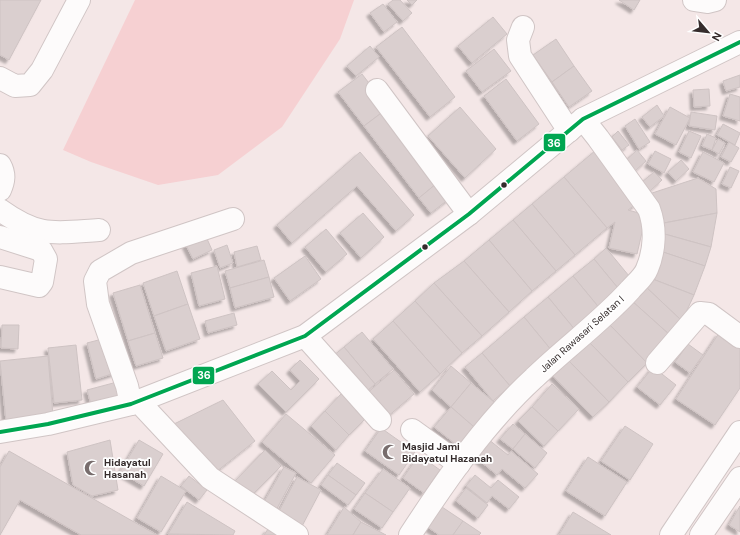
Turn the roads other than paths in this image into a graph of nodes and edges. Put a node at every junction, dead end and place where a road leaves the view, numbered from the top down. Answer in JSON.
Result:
{"nodes":[{"id":1,"x":79,"y":0,"type":"edge"},
{"id":2,"x":694,"y":0,"type":"edge"},
{"id":3,"x":715,"y":0,"type":"edge"},
{"id":4,"x":523,"y":27,"type":"dead end"},
{"id":5,"x":740,"y":42,"type":"edge"},
{"id":6,"x":0,"y":78,"type":"edge"},
{"id":7,"x":377,"y":90,"type":"dead end"},
{"id":8,"x":576,"y":125,"type":"junction"},
{"id":9,"x":0,"y":165,"type":"edge"},
{"id":10,"x":0,"y":190,"type":"edge"},
{"id":11,"x":0,"y":210,"type":"edge"},
{"id":12,"x":469,"y":214,"type":"junction"},
{"id":13,"x":234,"y":219,"type":"dead end"},
{"id":14,"x":99,"y":230,"type":"dead end"},
{"id":15,"x":0,"y":237,"type":"edge"},
{"id":16,"x":0,"y":277,"type":"edge"},
{"id":17,"x":305,"y":336,"type":"junction"},
{"id":18,"x":740,"y":337,"type":"edge"},
{"id":19,"x":657,"y":363,"type":"dead end"},
{"id":20,"x":135,"y":403,"type":"junction"},
{"id":21,"x":380,"y":420,"type":"dead end"},
{"id":22,"x":412,"y":430,"type":"dead end"},
{"id":23,"x":0,"y":432,"type":"edge"},
{"id":24,"x":740,"y":432,"type":"edge"},
{"id":25,"x":459,"y":464,"type":"junction"},
{"id":26,"x":736,"y":491,"type":"edge"},
{"id":27,"x":297,"y":535,"type":"edge"},
{"id":28,"x":410,"y":535,"type":"edge"},
{"id":29,"x":671,"y":535,"type":"edge"},
{"id":30,"x":701,"y":535,"type":"edge"}],
"edges":[{"from":1,"to":6,"type":"street"},
{"from":2,"to":3,"type":"street"},
{"from":4,"to":8,"type":"street","name":"Jalan Rawasari Selatan I"},
{"from":5,"to":8,"type":"street"},
{"from":7,"to":12,"type":"street"},
{"from":8,"to":12,"type":"street"},
{"from":8,"to":25,"type":"street","name":"Jalan Rawasari Selatan I"},
{"from":9,"to":10,"type":"street"},
{"from":11,"to":14,"type":"street"},
{"from":12,"to":17,"type":"street"},
{"from":13,"to":20,"type":"street"},
{"from":15,"to":16,"type":"street"},
{"from":17,"to":20,"type":"street"},
{"from":17,"to":21,"type":"street"},
{"from":18,"to":19,"type":"street"},
{"from":20,"to":23,"type":"street"},
{"from":20,"to":27,"type":"street"},
{"from":22,"to":25,"type":"street"},
{"from":24,"to":29,"type":"street"},
{"from":25,"to":28,"type":"street","name":"Jalan Rawasari Selatan I"},
{"from":26,"to":30,"type":"street"}]}
